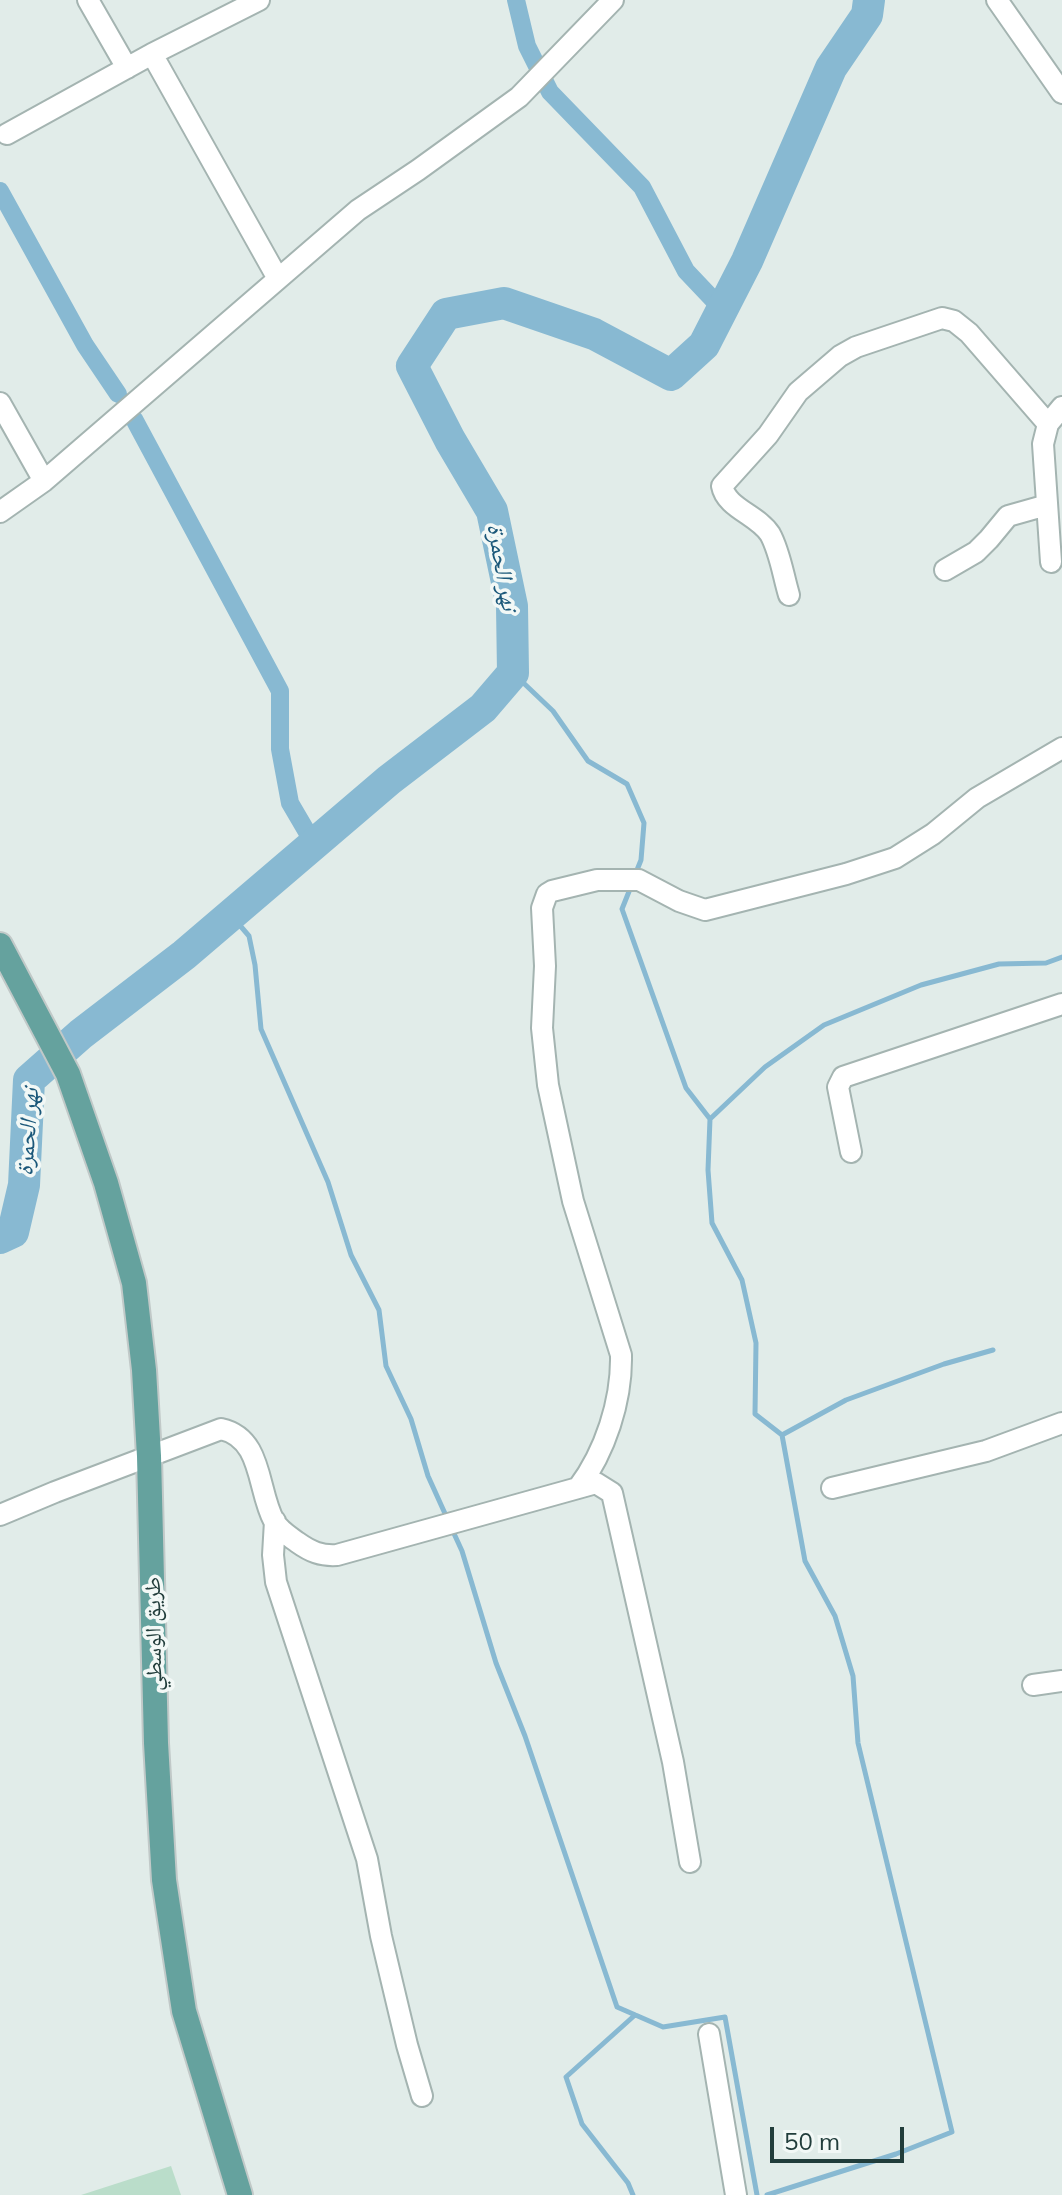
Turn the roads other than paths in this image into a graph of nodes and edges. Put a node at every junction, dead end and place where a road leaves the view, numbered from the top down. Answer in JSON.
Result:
{"nodes":[{"id":1,"x":88,"y":0,"type":"edge"},
{"id":2,"x":259,"y":0,"type":"edge"},
{"id":3,"x":613,"y":0,"type":"edge"},
{"id":4,"x":997,"y":0,"type":"edge"},
{"id":5,"x":152,"y":54,"type":"junction"},
{"id":6,"x":127,"y":68,"type":"junction"},
{"id":7,"x":1062,"y":93,"type":"edge"},
{"id":8,"x":7,"y":134,"type":"dead end"},
{"id":9,"x":277,"y":277,"type":"junction"},
{"id":10,"x":0,"y":403,"type":"edge"},
{"id":11,"x":1062,"y":407,"type":"edge"},
{"id":12,"x":1048,"y":424,"type":"junction"},
{"id":13,"x":44,"y":481,"type":"junction"},
{"id":14,"x":1047,"y":505,"type":"junction"},
{"id":15,"x":0,"y":512,"type":"edge"},
{"id":16,"x":1051,"y":562,"type":"dead end"},
{"id":17,"x":945,"y":570,"type":"dead end"},
{"id":18,"x":789,"y":595,"type":"dead end"},
{"id":19,"x":1062,"y":748,"type":"edge"},
{"id":20,"x":0,"y":945,"type":"edge"},
{"id":21,"x":1062,"y":1004,"type":"edge"},
{"id":22,"x":851,"y":1152,"type":"dead end"},
{"id":23,"x":1062,"y":1423,"type":"edge"},
{"id":24,"x":149,"y":1456,"type":"junction"},
{"id":25,"x":578,"y":1488,"type":"junction"},
{"id":26,"x":832,"y":1488,"type":"dead end"},
{"id":27,"x":0,"y":1515,"type":"edge"},
{"id":28,"x":275,"y":1521,"type":"junction"},
{"id":29,"x":1062,"y":1681,"type":"edge"},
{"id":30,"x":1033,"y":1685,"type":"dead end"},
{"id":31,"x":690,"y":1862,"type":"dead end"},
{"id":32,"x":709,"y":2034,"type":"dead end"},
{"id":33,"x":422,"y":2096,"type":"dead end"},
{"id":34,"x":240,"y":2195,"type":"edge"},
{"id":35,"x":736,"y":2195,"type":"edge"}],
"edges":[{"from":1,"to":6,"type":"street"},
{"from":2,"to":5,"type":"street"},
{"from":3,"to":9,"type":"street"},
{"from":4,"to":7,"type":"street"},
{"from":5,"to":6,"type":"street"},
{"from":5,"to":9,"type":"street"},
{"from":6,"to":8,"type":"street"},
{"from":9,"to":13,"type":"street"},
{"from":10,"to":13,"type":"street"},
{"from":11,"to":12,"type":"street"},
{"from":12,"to":14,"type":"street"},
{"from":12,"to":18,"type":"street"},
{"from":13,"to":15,"type":"street"},
{"from":14,"to":16,"type":"street"},
{"from":14,"to":17,"type":"street"},
{"from":19,"to":25,"type":"street"},
{"from":20,"to":24,"type":"main road","name":"طريق الوسطي"},
{"from":21,"to":22,"type":"street"},
{"from":23,"to":26,"type":"street"},
{"from":24,"to":27,"type":"street"},
{"from":24,"to":28,"type":"street"},
{"from":24,"to":34,"type":"main road","name":"طريق الوسطي"},
{"from":25,"to":28,"type":"street"},
{"from":25,"to":31,"type":"street"},
{"from":28,"to":33,"type":"street"},
{"from":29,"to":30,"type":"street"},
{"from":32,"to":35,"type":"street"}]}
